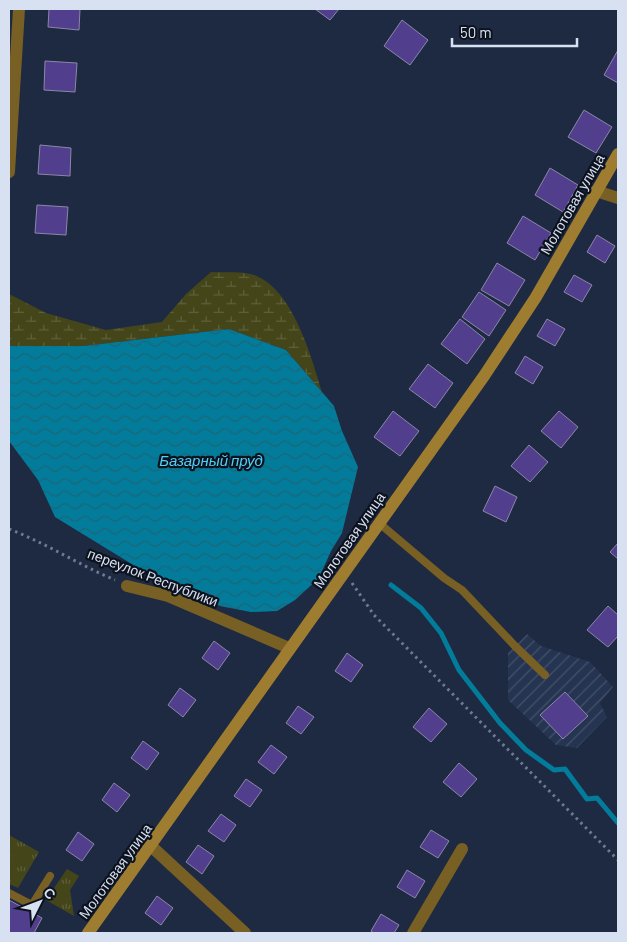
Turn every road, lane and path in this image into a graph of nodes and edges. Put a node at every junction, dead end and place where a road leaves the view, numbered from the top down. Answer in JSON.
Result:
{"nodes":[{"id":1,"x":20,"y":9,"type":"edge"},
{"id":2,"x":618,"y":154,"type":"edge"},
{"id":3,"x":9,"y":172,"type":"edge"},
{"id":4,"x":596,"y":191,"type":"junction"},
{"id":5,"x":618,"y":198,"type":"edge"},
{"id":6,"x":379,"y":523,"type":"junction"},
{"id":7,"x":9,"y":529,"type":"edge"},
{"id":8,"x":345,"y":572,"type":"junction"},
{"id":9,"x":128,"y":586,"type":"joint"},
{"id":10,"x":289,"y":648,"type":"junction"},
{"id":11,"x":545,"y":675,"type":"dead end"},
{"id":12,"x":151,"y":846,"type":"junction"},
{"id":13,"x":462,"y":849,"type":"dead end"},
{"id":14,"x":618,"y":860,"type":"edge"},
{"id":15,"x":50,"y":876,"type":"dead end"},
{"id":16,"x":9,"y":893,"type":"edge"},
{"id":17,"x":88,"y":933,"type":"edge"},
{"id":18,"x":244,"y":933,"type":"edge"},
{"id":19,"x":413,"y":933,"type":"edge"}],
"edges":[{"from":1,"to":3,"type":"street"},
{"from":2,"to":4,"type":"street","name":"Молотовая улица"},
{"from":4,"to":5,"type":"street"},
{"from":4,"to":6,"type":"street","name":"Молотовая улица"},
{"from":6,"to":8,"type":"street","name":"Молотовая улица"},
{"from":6,"to":11,"type":"lane"},
{"from":7,"to":9,"type":"path","name":"переулок Республики"},
{"from":8,"to":10,"type":"street","name":"Молотовая улица"},
{"from":8,"to":14,"type":"path"},
{"from":9,"to":10,"type":"street","name":"переулок Республики"},
{"from":10,"to":12,"type":"street","name":"Молотовая улица"},
{"from":12,"to":17,"type":"street","name":"Молотовая улица"},
{"from":12,"to":18,"type":"street"},
{"from":13,"to":19,"type":"street"},
{"from":15,"to":16,"type":"lane"}]}
